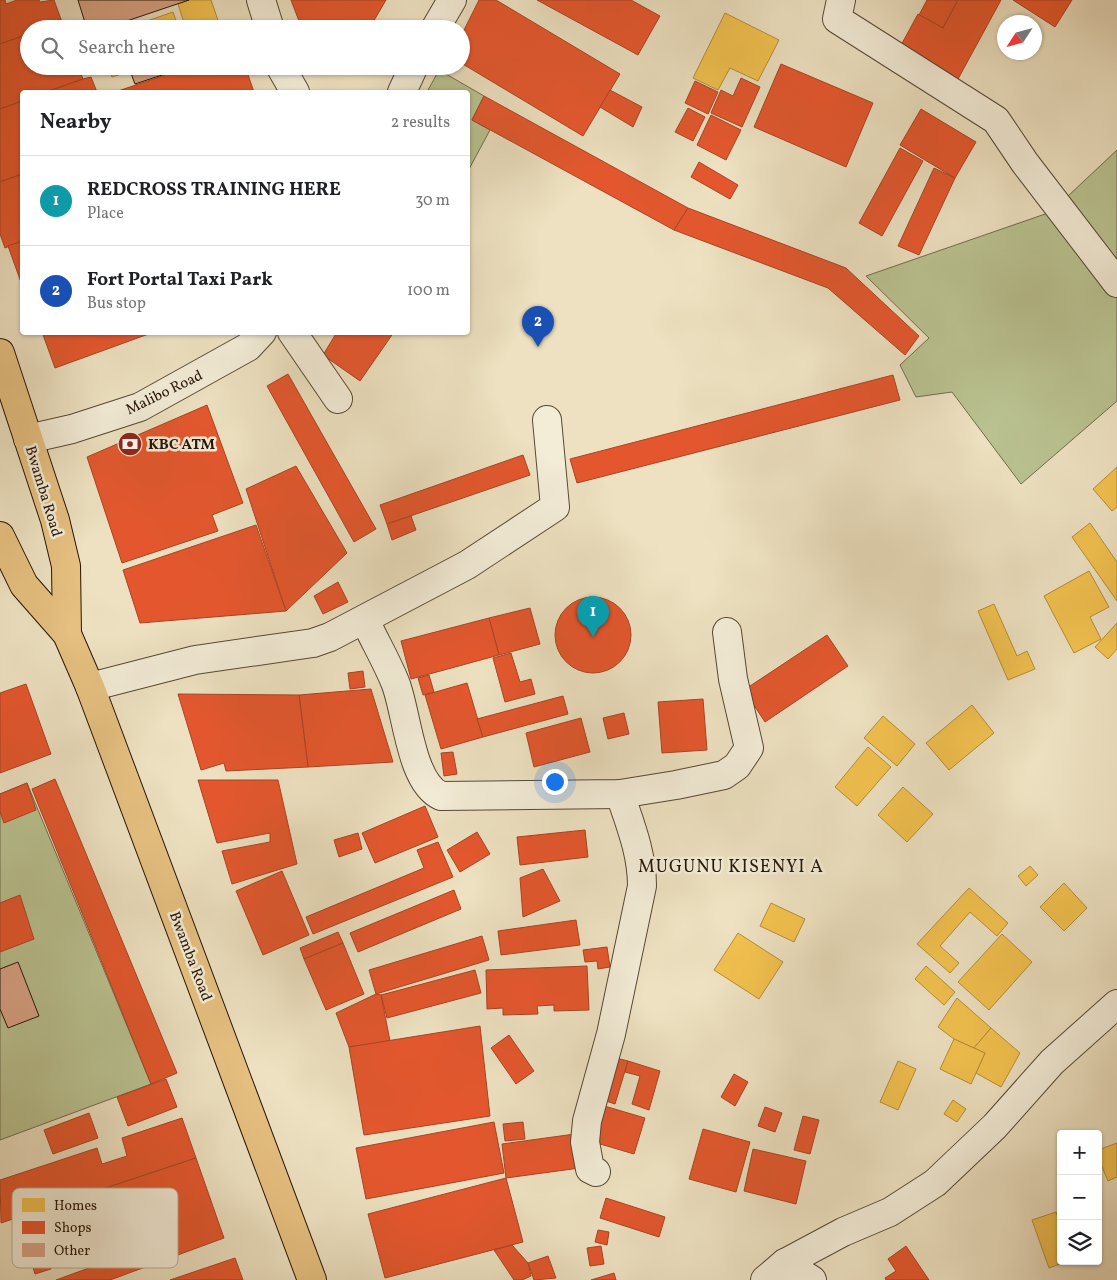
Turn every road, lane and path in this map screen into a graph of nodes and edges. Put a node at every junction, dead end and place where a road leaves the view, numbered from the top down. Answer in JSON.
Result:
{"nodes":[{"id":1,"x":261,"y":0,"type":"edge"},
{"id":2,"x":452,"y":0,"type":"edge"},
{"id":3,"x":841,"y":0,"type":"edge"},
{"id":4,"x":267,"y":20,"type":"edge"},
{"id":5,"x":440,"y":20,"type":"edge"},
{"id":6,"x":285,"y":75,"type":"edge"},
{"id":7,"x":410,"y":75,"type":"edge"},
{"id":8,"x":294,"y":90,"type":"edge"},
{"id":9,"x":403,"y":90,"type":"edge"},
{"id":10,"x":1117,"y":283,"type":"edge"},
{"id":11,"x":259,"y":335,"type":"edge"},
{"id":12,"x":294,"y":335,"type":"edge"},
{"id":13,"x":0,"y":352,"type":"edge"},
{"id":14,"x":338,"y":399,"type":"dead end"},
{"id":15,"x":547,"y":420,"type":"dead end"},
{"id":16,"x":28,"y":439,"type":"junction"},
{"id":17,"x":3,"y":550,"type":"edge"},
{"id":18,"x":364,"y":620,"type":"junction"},
{"id":19,"x":727,"y":632,"type":"dead end"},
{"id":20,"x":67,"y":634,"type":"junction"},
{"id":21,"x":90,"y":687,"type":"junction"},
{"id":22,"x":620,"y":794,"type":"junction"},
{"id":23,"x":1117,"y":1004,"type":"edge"},
{"id":24,"x":596,"y":1172,"type":"dead end"},
{"id":25,"x":775,"y":1272,"type":"edge"},
{"id":26,"x":312,"y":1280,"type":"edge"},
{"id":27,"x":812,"y":1280,"type":"edge"}],
"edges":[{"from":1,"to":4,"type":"street"},
{"from":2,"to":5,"type":"street"},
{"from":3,"to":10,"type":"street"},
{"from":6,"to":8,"type":"street"},
{"from":7,"to":9,"type":"street"},
{"from":11,"to":16,"type":"street","name":"Malibo Road"},
{"from":12,"to":14,"type":"street"},
{"from":13,"to":16,"type":"main road","name":"Bwamba Road"},
{"from":15,"to":18,"type":"street"},
{"from":16,"to":20,"type":"main road","name":"Bwamba Road"},
{"from":17,"to":20,"type":"main road","name":"Bwamba Road"},
{"from":18,"to":21,"type":"street"},
{"from":18,"to":22,"type":"street"},
{"from":19,"to":22,"type":"street"},
{"from":20,"to":21,"type":"main road","name":"Bwamba Road"},
{"from":21,"to":26,"type":"main road","name":"Bwamba Road"},
{"from":22,"to":24,"type":"street"},
{"from":23,"to":25,"type":"street"},
{"from":25,"to":27,"type":"street"}]}
